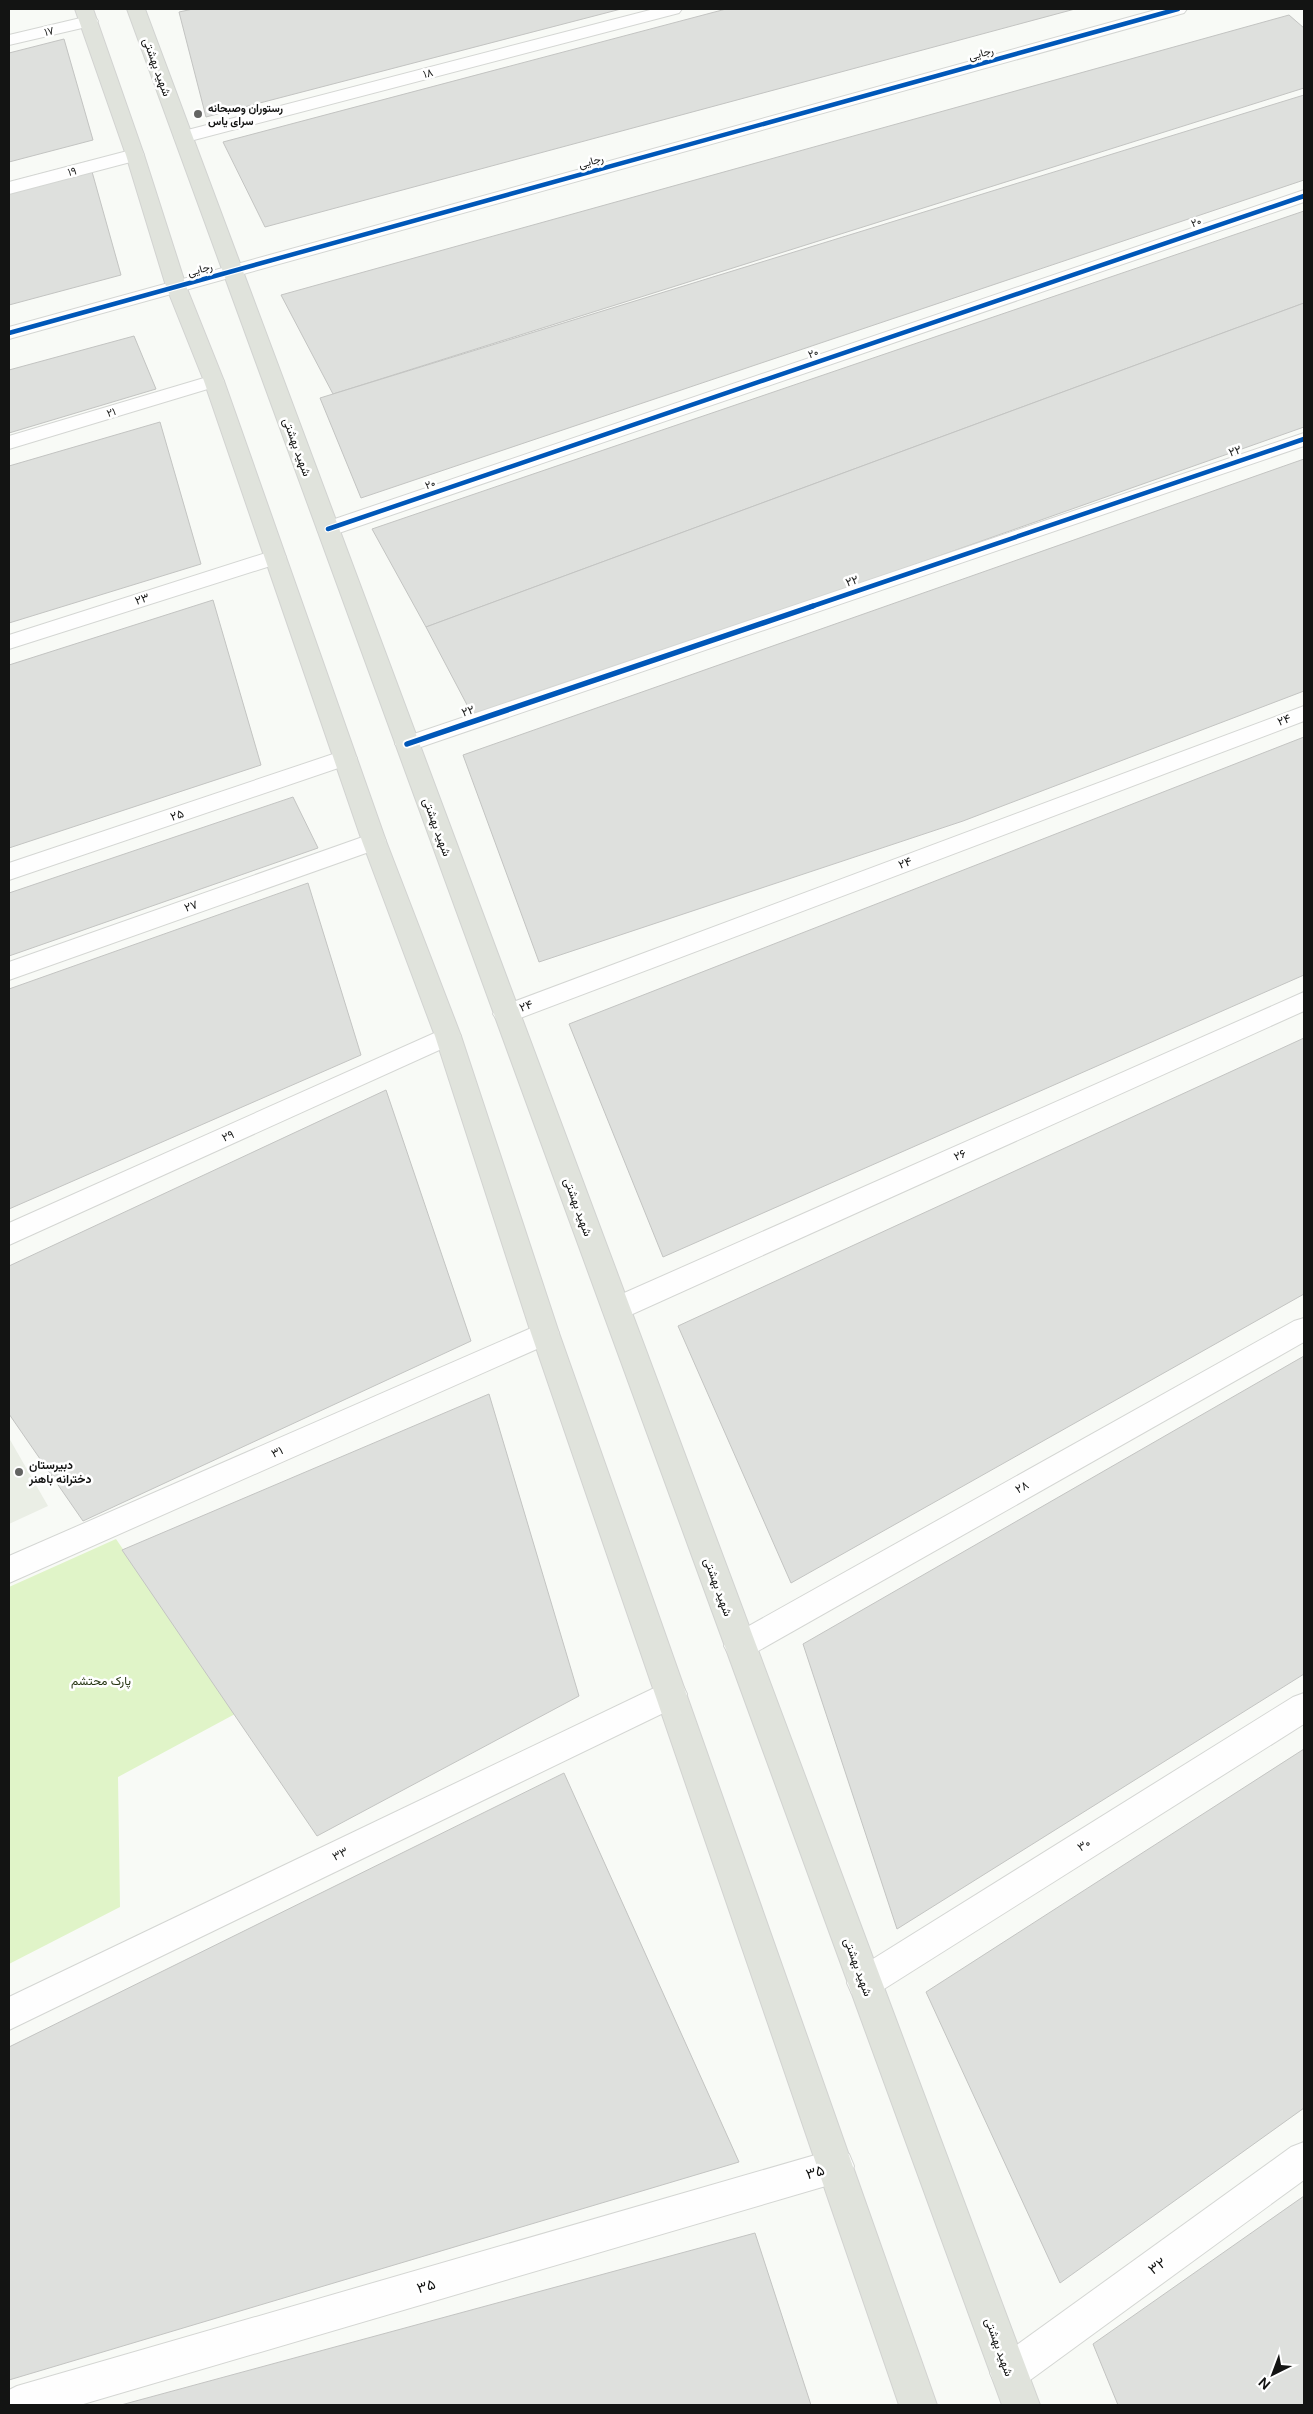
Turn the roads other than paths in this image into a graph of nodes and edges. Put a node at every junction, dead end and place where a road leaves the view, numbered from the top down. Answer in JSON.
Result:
{"nodes":[{"id":1,"x":138,"y":9,"type":"edge"},
{"id":2,"x":673,"y":9,"type":"edge"},
{"id":3,"x":1178,"y":9,"type":"edge"},
{"id":4,"x":87,"y":15,"type":"edge"},
{"id":5,"x":9,"y":40,"type":"edge"},
{"id":6,"x":183,"y":137,"type":"junction"},
{"id":7,"x":135,"y":155,"type":"junction"},
{"id":8,"x":9,"y":188,"type":"edge"},
{"id":9,"x":1304,"y":196,"type":"edge"},
{"id":10,"x":232,"y":270,"type":"junction"},
{"id":11,"x":176,"y":286,"type":"junction"},
{"id":12,"x":9,"y":333,"type":"edge"},
{"id":13,"x":214,"y":381,"type":"junction"},
{"id":14,"x":1304,"y":439,"type":"edge"},
{"id":15,"x":9,"y":443,"type":"edge"},
{"id":16,"x":328,"y":529,"type":"junction"},
{"id":17,"x":275,"y":556,"type":"junction"},
{"id":18,"x":9,"y":642,"type":"edge"},
{"id":19,"x":1304,"y":713,"type":"edge"},
{"id":20,"x":407,"y":744,"type":"junction"},
{"id":21,"x":345,"y":758,"type":"junction"},
{"id":22,"x":374,"y":841,"type":"junction"},
{"id":23,"x":9,"y":872,"type":"edge"},
{"id":24,"x":9,"y":971,"type":"edge"},
{"id":25,"x":1304,"y":1001,"type":"edge"},
{"id":26,"x":506,"y":1014,"type":"junction"},
{"id":27,"x":448,"y":1036,"type":"junction"},
{"id":28,"x":9,"y":1235,"type":"edge"},
{"id":29,"x":616,"y":1309,"type":"junction"},
{"id":30,"x":1304,"y":1329,"type":"edge"},
{"id":31,"x":545,"y":1333,"type":"junction"},
{"id":32,"x":9,"y":1570,"type":"edge"},
{"id":33,"x":740,"y":1646,"type":"junction"},
{"id":34,"x":671,"y":1694,"type":"junction"},
{"id":35,"x":1304,"y":1707,"type":"edge"},
{"id":36,"x":864,"y":1983,"type":"junction"},
{"id":37,"x":9,"y":2014,"type":"edge"},
{"id":38,"x":1304,"y":2159,"type":"edge"},
{"id":39,"x":836,"y":2166,"type":"junction"},
{"id":40,"x":1009,"y":2373,"type":"junction"},
{"id":41,"x":17,"y":2405,"type":"edge"},
{"id":42,"x":918,"y":2405,"type":"edge"},
{"id":43,"x":1021,"y":2405,"type":"edge"}],
"edges":[{"from":1,"to":6,"type":"main road","name":"شهید بهشتی"},
{"from":2,"to":6,"type":"street","name":"۱۸"},
{"from":3,"to":10,"type":"street","name":"رجایی"},
{"from":4,"to":5,"type":"street","name":"۱۷"},
{"from":4,"to":7,"type":"main road"},
{"from":6,"to":10,"type":"main road","name":"شهید بهشتی"},
{"from":7,"to":8,"type":"street","name":"۱۹"},
{"from":7,"to":11,"type":"main road"},
{"from":9,"to":16,"type":"street","name":"۲۰"},
{"from":10,"to":11,"type":"street","name":"رجایی"},
{"from":10,"to":16,"type":"main road","name":"شهید بهشتی"},
{"from":11,"to":12,"type":"street","name":"رجایی"},
{"from":11,"to":13,"type":"main road"},
{"from":13,"to":15,"type":"street","name":"۲۱"},
{"from":13,"to":17,"type":"main road"},
{"from":14,"to":20,"type":"street","name":"۲۲"},
{"from":16,"to":20,"type":"main road","name":"شهید بهشتی"},
{"from":17,"to":18,"type":"street","name":"۲۳"},
{"from":17,"to":21,"type":"main road"},
{"from":19,"to":26,"type":"street","name":"۲۴"},
{"from":20,"to":26,"type":"main road","name":"شهید بهشتی"},
{"from":21,"to":22,"type":"main road"},
{"from":21,"to":23,"type":"street","name":"۲۵"},
{"from":22,"to":24,"type":"street","name":"۲۷"},
{"from":22,"to":27,"type":"main road"},
{"from":25,"to":29,"type":"street","name":"۲۶"},
{"from":26,"to":29,"type":"main road","name":"شهید بهشتی"},
{"from":27,"to":28,"type":"street","name":"۲۹"},
{"from":27,"to":31,"type":"main road"},
{"from":29,"to":33,"type":"main road","name":"شهید بهشتی"},
{"from":30,"to":33,"type":"street","name":"۲۸"},
{"from":31,"to":32,"type":"street","name":"۳۱"},
{"from":31,"to":34,"type":"main road"},
{"from":33,"to":36,"type":"main road","name":"شهید بهشتی"},
{"from":34,"to":37,"type":"street","name":"۳۳"},
{"from":34,"to":39,"type":"main road"},
{"from":35,"to":36,"type":"street","name":"۳۰"},
{"from":36,"to":40,"type":"main road","name":"شهید بهشتی"},
{"from":38,"to":40,"type":"street","name":"۳۲"},
{"from":39,"to":41,"type":"street","name":"۳۵"},
{"from":39,"to":42,"type":"main road"},
{"from":40,"to":43,"type":"main road","name":"شهید بهشتی"}]}
